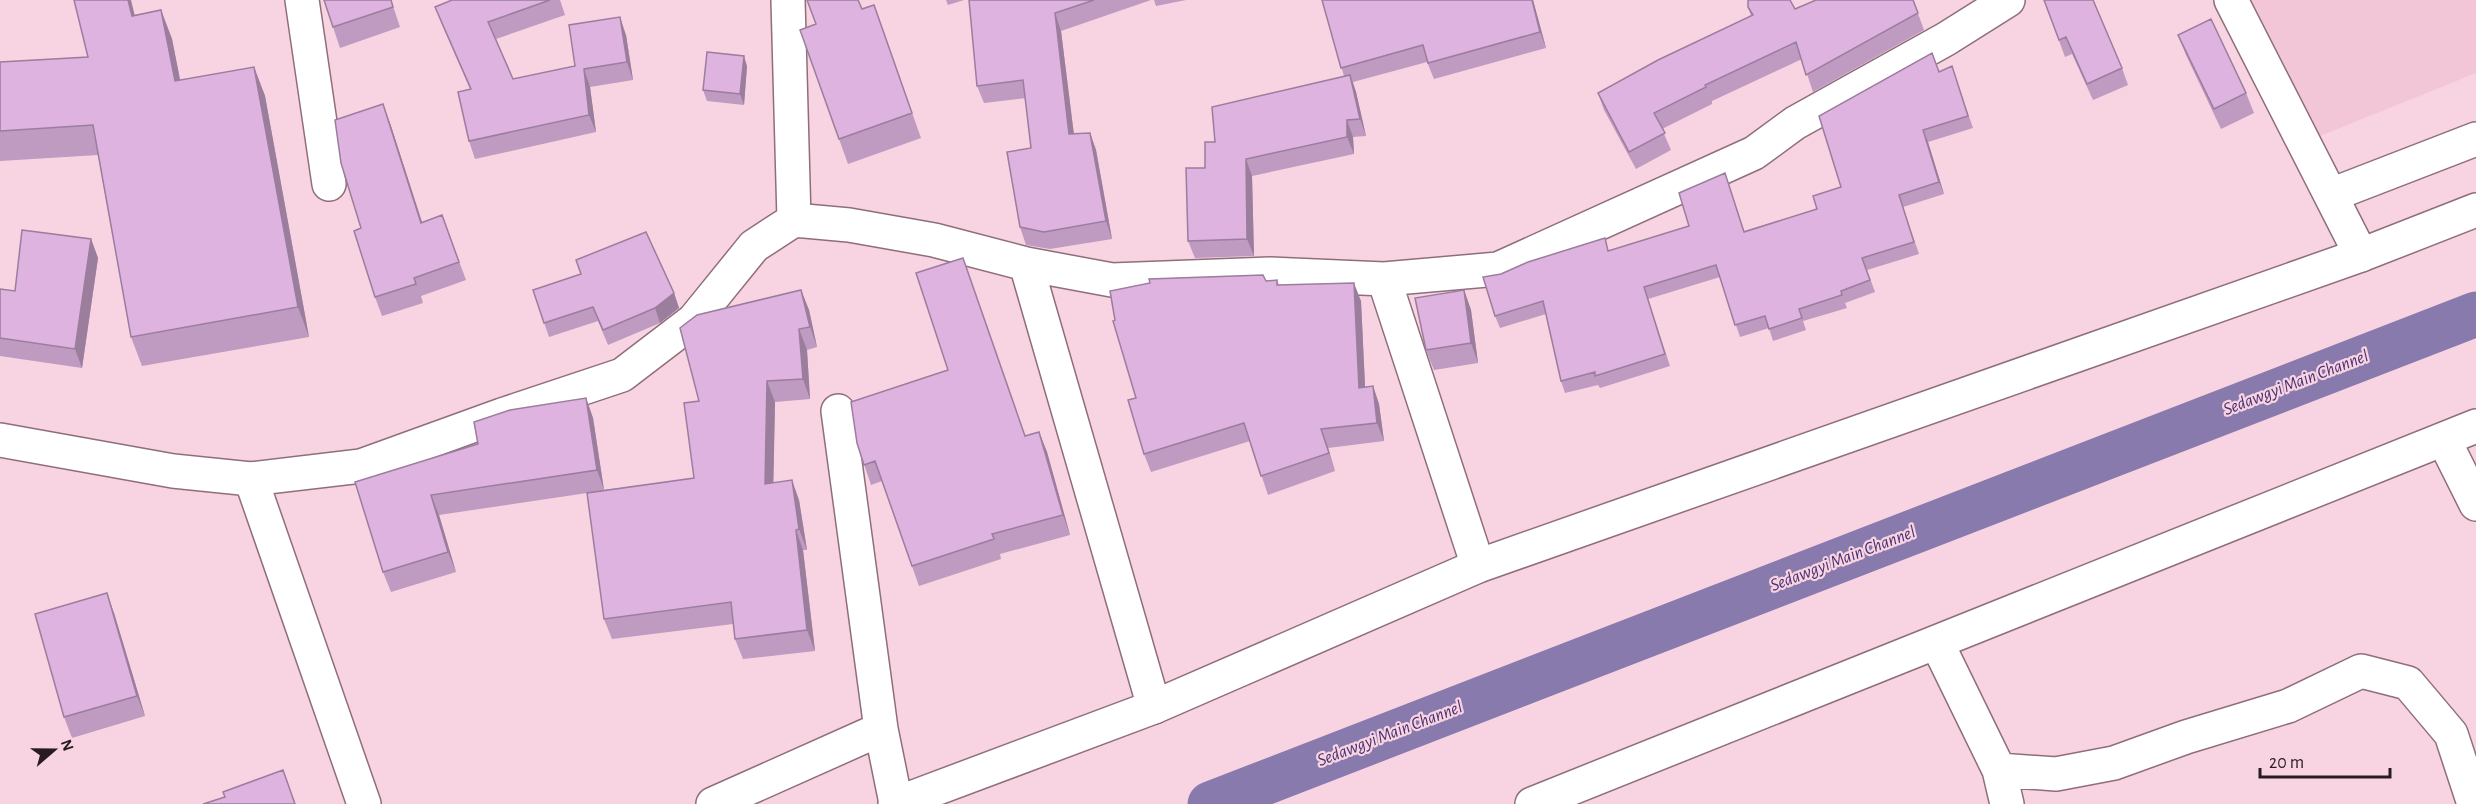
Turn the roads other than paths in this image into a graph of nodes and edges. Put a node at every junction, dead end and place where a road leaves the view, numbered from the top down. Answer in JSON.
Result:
{"nodes":[{"id":1,"x":302,"y":0,"type":"edge"},
{"id":2,"x":788,"y":0,"type":"edge"},
{"id":3,"x":2008,"y":0,"type":"edge"},
{"id":4,"x":2230,"y":0,"type":"edge"},
{"id":5,"x":2476,"y":139,"type":"edge"},
{"id":6,"x":329,"y":184,"type":"dead end"},
{"id":7,"x":2331,"y":195,"type":"junction"},
{"id":8,"x":2476,"y":210,"type":"edge"},
{"id":9,"x":794,"y":219,"type":"junction"},
{"id":10,"x":2361,"y":255,"type":"junction"},
{"id":11,"x":1026,"y":264,"type":"junction"},
{"id":12,"x":1384,"y":279,"type":"junction"},
{"id":13,"x":838,"y":411,"type":"dead end"},
{"id":14,"x":2476,"y":426,"type":"edge"},
{"id":15,"x":0,"y":440,"type":"edge"},
{"id":16,"x":2444,"y":440,"type":"junction"},
{"id":17,"x":251,"y":479,"type":"junction"},
{"id":18,"x":2476,"y":504,"type":"edge"},
{"id":19,"x":1478,"y":566,"type":"junction"},
{"id":20,"x":1936,"y":643,"type":"junction"},
{"id":21,"x":1154,"y":707,"type":"junction"},
{"id":22,"x":881,"y":729,"type":"junction"},
{"id":23,"x":1999,"y":770,"type":"junction"},
{"id":24,"x":364,"y":804,"type":"edge"},
{"id":25,"x":713,"y":804,"type":"edge"},
{"id":26,"x":896,"y":804,"type":"edge"},
{"id":27,"x":1532,"y":804,"type":"edge"},
{"id":28,"x":2007,"y":804,"type":"edge"},
{"id":29,"x":2474,"y":804,"type":"edge"}],
"edges":[{"from":1,"to":6,"type":"street"},
{"from":2,"to":9,"type":"street"},
{"from":3,"to":12,"type":"street"},
{"from":4,"to":7,"type":"street"},
{"from":5,"to":7,"type":"street"},
{"from":7,"to":10,"type":"street"},
{"from":8,"to":10,"type":"street"},
{"from":9,"to":11,"type":"street"},
{"from":9,"to":17,"type":"street"},
{"from":10,"to":19,"type":"street"},
{"from":11,"to":12,"type":"street"},
{"from":11,"to":21,"type":"street"},
{"from":12,"to":19,"type":"street"},
{"from":13,"to":22,"type":"street"},
{"from":14,"to":16,"type":"street"},
{"from":15,"to":17,"type":"street"},
{"from":16,"to":18,"type":"street"},
{"from":16,"to":20,"type":"street"},
{"from":17,"to":24,"type":"street"},
{"from":19,"to":21,"type":"street"},
{"from":20,"to":23,"type":"street"},
{"from":20,"to":27,"type":"street"},
{"from":21,"to":26,"type":"street"},
{"from":22,"to":25,"type":"street"},
{"from":22,"to":26,"type":"street"},
{"from":23,"to":28,"type":"street"},
{"from":23,"to":29,"type":"street"}]}
